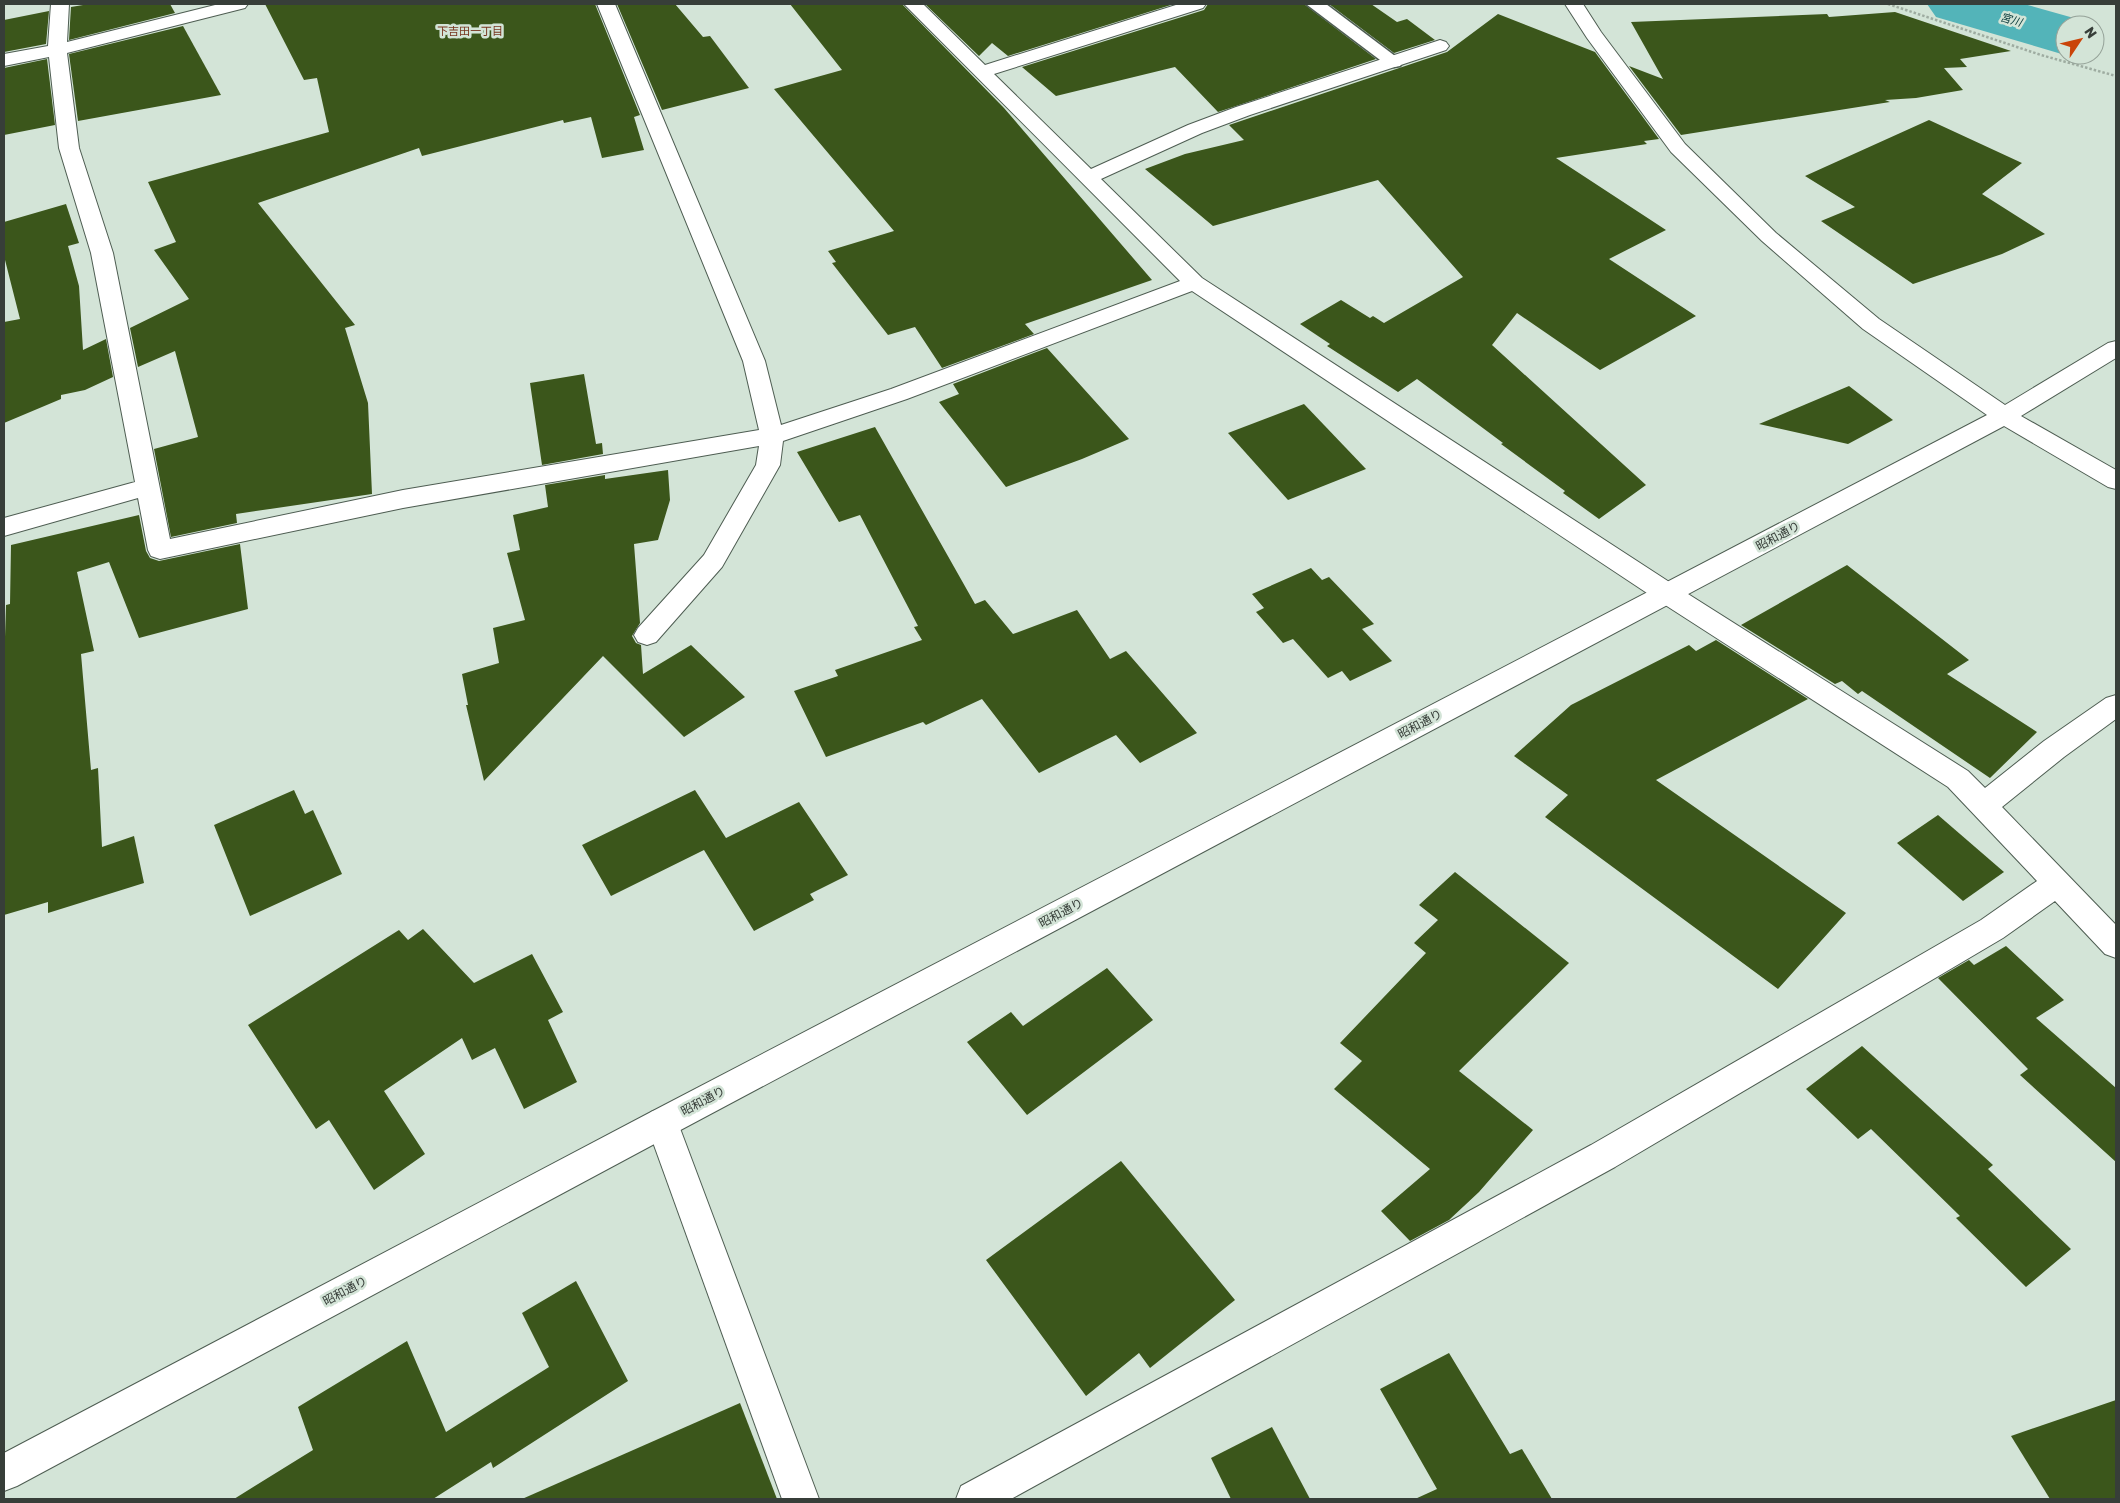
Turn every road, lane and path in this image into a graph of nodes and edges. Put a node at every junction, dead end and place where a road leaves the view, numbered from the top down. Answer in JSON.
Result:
{"nodes":[{"id":1,"x":60,"y":4,"type":"edge"},
{"id":2,"x":239,"y":4,"type":"edge"},
{"id":3,"x":606,"y":4,"type":"edge"},
{"id":4,"x":913,"y":4,"type":"edge"},
{"id":5,"x":1197,"y":4,"type":"edge"},
{"id":6,"x":1315,"y":4,"type":"edge"},
{"id":7,"x":1574,"y":4,"type":"edge"},
{"id":8,"x":1888,"y":4,"type":"edge"},
{"id":9,"x":1440,"y":46,"type":"dead end"},
{"id":10,"x":57,"y":50,"type":"junction"},
{"id":11,"x":4,"y":60,"type":"edge"},
{"id":12,"x":1394,"y":62,"type":"junction"},
{"id":13,"x":982,"y":72,"type":"junction"},
{"id":14,"x":2116,"y":76,"type":"edge"},
{"id":15,"x":1088,"y":178,"type":"junction"},
{"id":16,"x":1194,"y":283,"type":"junction"},
{"id":17,"x":2116,"y":348,"type":"edge"},
{"id":18,"x":2004,"y":416,"type":"junction"},
{"id":19,"x":772,"y":436,"type":"junction"},
{"id":20,"x":2116,"y":481,"type":"edge"},
{"id":21,"x":148,"y":487,"type":"junction"},
{"id":22,"x":4,"y":527,"type":"edge"},
{"id":23,"x":1668,"y":594,"type":"junction"},
{"id":24,"x":647,"y":635,"type":"dead end"},
{"id":25,"x":2116,"y":704,"type":"edge"},
{"id":26,"x":1984,"y":805,"type":"junction"},
{"id":27,"x":2057,"y":883,"type":"junction"},
{"id":28,"x":2116,"y":946,"type":"edge"},
{"id":29,"x":662,"y":1123,"type":"junction"},
{"id":30,"x":4,"y":1474,"type":"edge"},
{"id":31,"x":801,"y":1499,"type":"edge"},
{"id":32,"x":974,"y":1499,"type":"edge"}],
"edges":[{"from":1,"to":10,"type":"street"},
{"from":2,"to":10,"type":"street"},
{"from":3,"to":19,"type":"street"},
{"from":4,"to":13,"type":"street"},
{"from":5,"to":13,"type":"street"},
{"from":6,"to":12,"type":"lane"},
{"from":7,"to":18,"type":"street"},
{"from":8,"to":14,"type":"path"},
{"from":9,"to":12,"type":"street"},
{"from":10,"to":11,"type":"street"},
{"from":10,"to":21,"type":"street"},
{"from":12,"to":15,"type":"street"},
{"from":13,"to":15,"type":"street"},
{"from":15,"to":16,"type":"street"},
{"from":16,"to":19,"type":"street"},
{"from":16,"to":23,"type":"street"},
{"from":17,"to":18,"type":"street","name":"昭和通り"},
{"from":18,"to":20,"type":"street"},
{"from":18,"to":23,"type":"street","name":"昭和通り"},
{"from":19,"to":21,"type":"street"},
{"from":19,"to":24,"type":"street"},
{"from":21,"to":22,"type":"street"},
{"from":23,"to":26,"type":"street"},
{"from":23,"to":29,"type":"street","name":"昭和通り"},
{"from":25,"to":26,"type":"street"},
{"from":26,"to":27,"type":"street"},
{"from":27,"to":28,"type":"street"},
{"from":27,"to":32,"type":"street"},
{"from":29,"to":30,"type":"street","name":"昭和通り"},
{"from":29,"to":31,"type":"street"}]}
